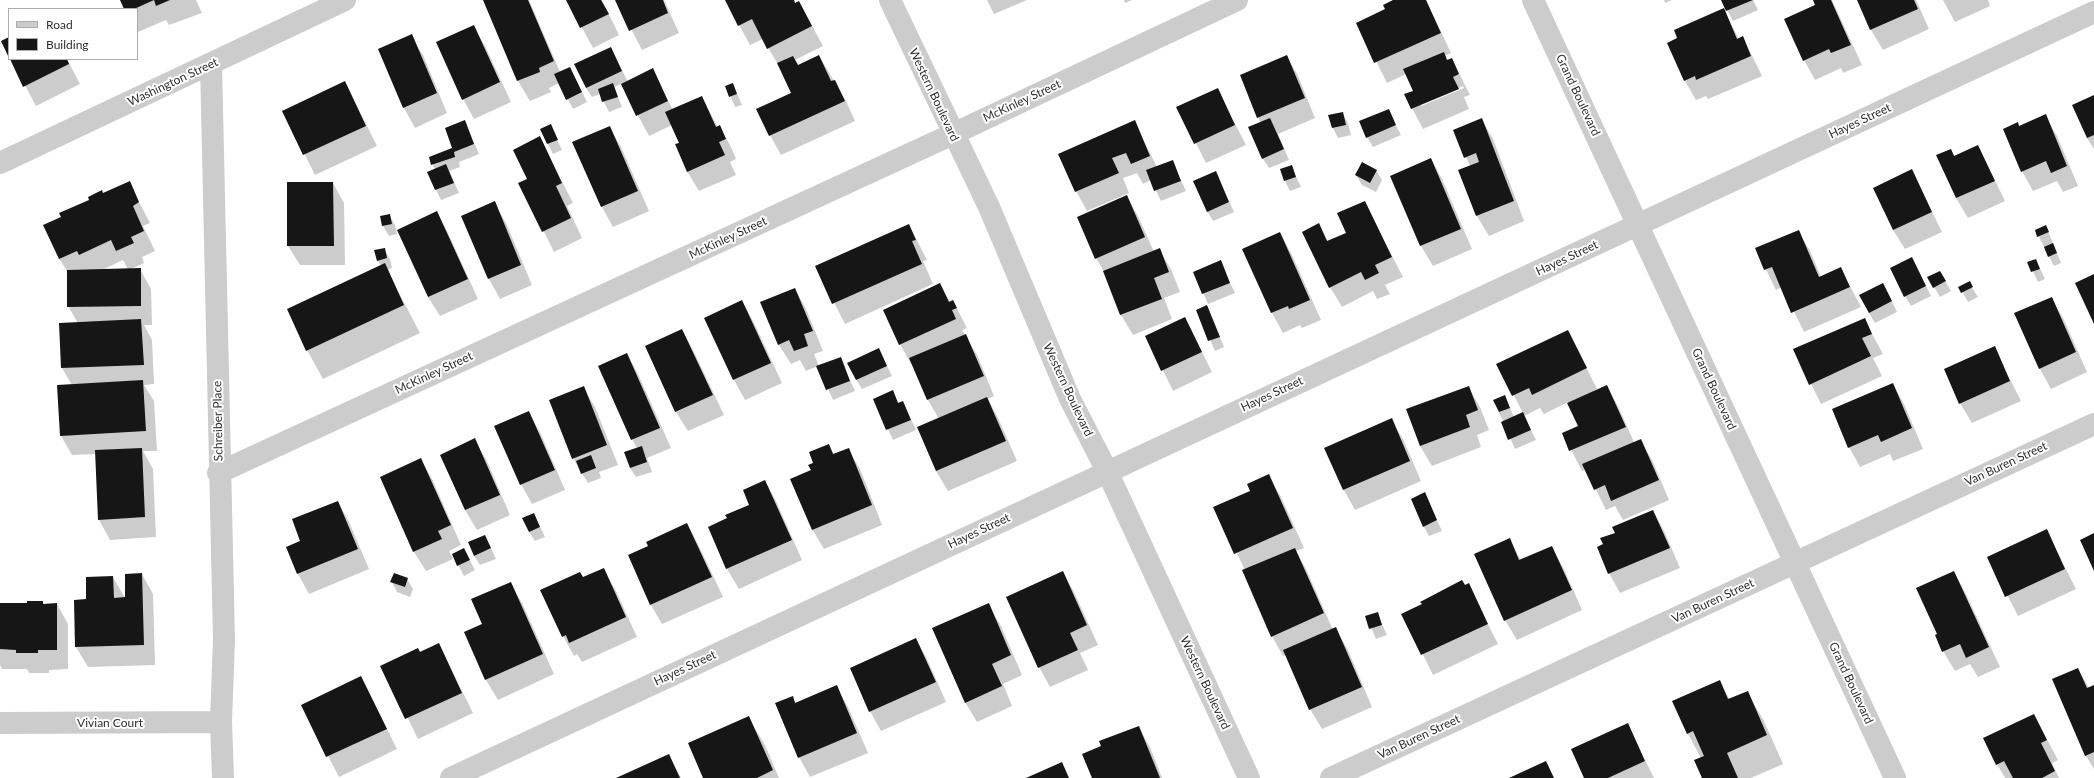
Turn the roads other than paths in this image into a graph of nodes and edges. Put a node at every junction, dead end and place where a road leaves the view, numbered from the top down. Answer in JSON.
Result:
{"nodes":[{"id":1,"x":345,"y":0,"type":"edge"},
{"id":2,"x":890,"y":0,"type":"edge"},
{"id":3,"x":1237,"y":0,"type":"edge"},
{"id":4,"x":1533,"y":0,"type":"edge"},
{"id":5,"x":2094,"y":12,"type":"edge"},
{"id":6,"x":211,"y":64,"type":"junction"},
{"id":7,"x":953,"y":134,"type":"junction"},
{"id":8,"x":0,"y":163,"type":"edge"},
{"id":9,"x":1638,"y":226,"type":"junction"},
{"id":10,"x":2094,"y":424,"type":"edge"},
{"id":11,"x":1107,"y":471,"type":"junction"},
{"id":12,"x":218,"y":473,"type":"junction"},
{"id":13,"x":1795,"y":563,"type":"junction"},
{"id":14,"x":221,"y":722,"type":"junction"},
{"id":15,"x":0,"y":723,"type":"edge"},
{"id":16,"x":223,"y":778,"type":"edge"},
{"id":17,"x":451,"y":778,"type":"edge"},
{"id":18,"x":1249,"y":778,"type":"edge"},
{"id":19,"x":1331,"y":778,"type":"edge"},
{"id":20,"x":1895,"y":778,"type":"edge"}],
"edges":[{"from":1,"to":6,"type":"street","name":"Washington Street"},
{"from":2,"to":7,"type":"street","name":"Western Boulevard"},
{"from":3,"to":7,"type":"street","name":"McKinley Street"},
{"from":4,"to":9,"type":"street","name":"Grand Boulevard"},
{"from":5,"to":9,"type":"street","name":"Hayes Street"},
{"from":6,"to":8,"type":"street","name":"Washington Street"},
{"from":6,"to":12,"type":"street","name":"Schreiber Place"},
{"from":7,"to":11,"type":"street","name":"Western Boulevard"},
{"from":7,"to":12,"type":"street","name":"McKinley Street"},
{"from":9,"to":11,"type":"street","name":"Hayes Street"},
{"from":9,"to":13,"type":"street","name":"Grand Boulevard"},
{"from":10,"to":13,"type":"street","name":"Van Buren Street"},
{"from":11,"to":17,"type":"street","name":"Hayes Street"},
{"from":11,"to":18,"type":"street","name":"Western Boulevard"},
{"from":12,"to":14,"type":"street","name":"Schreiber Place"},
{"from":13,"to":19,"type":"street","name":"Van Buren Street"},
{"from":13,"to":20,"type":"street","name":"Grand Boulevard"},
{"from":14,"to":15,"type":"street","name":"Vivian Court"},
{"from":14,"to":16,"type":"street","name":"Schreiber Place"}]}
